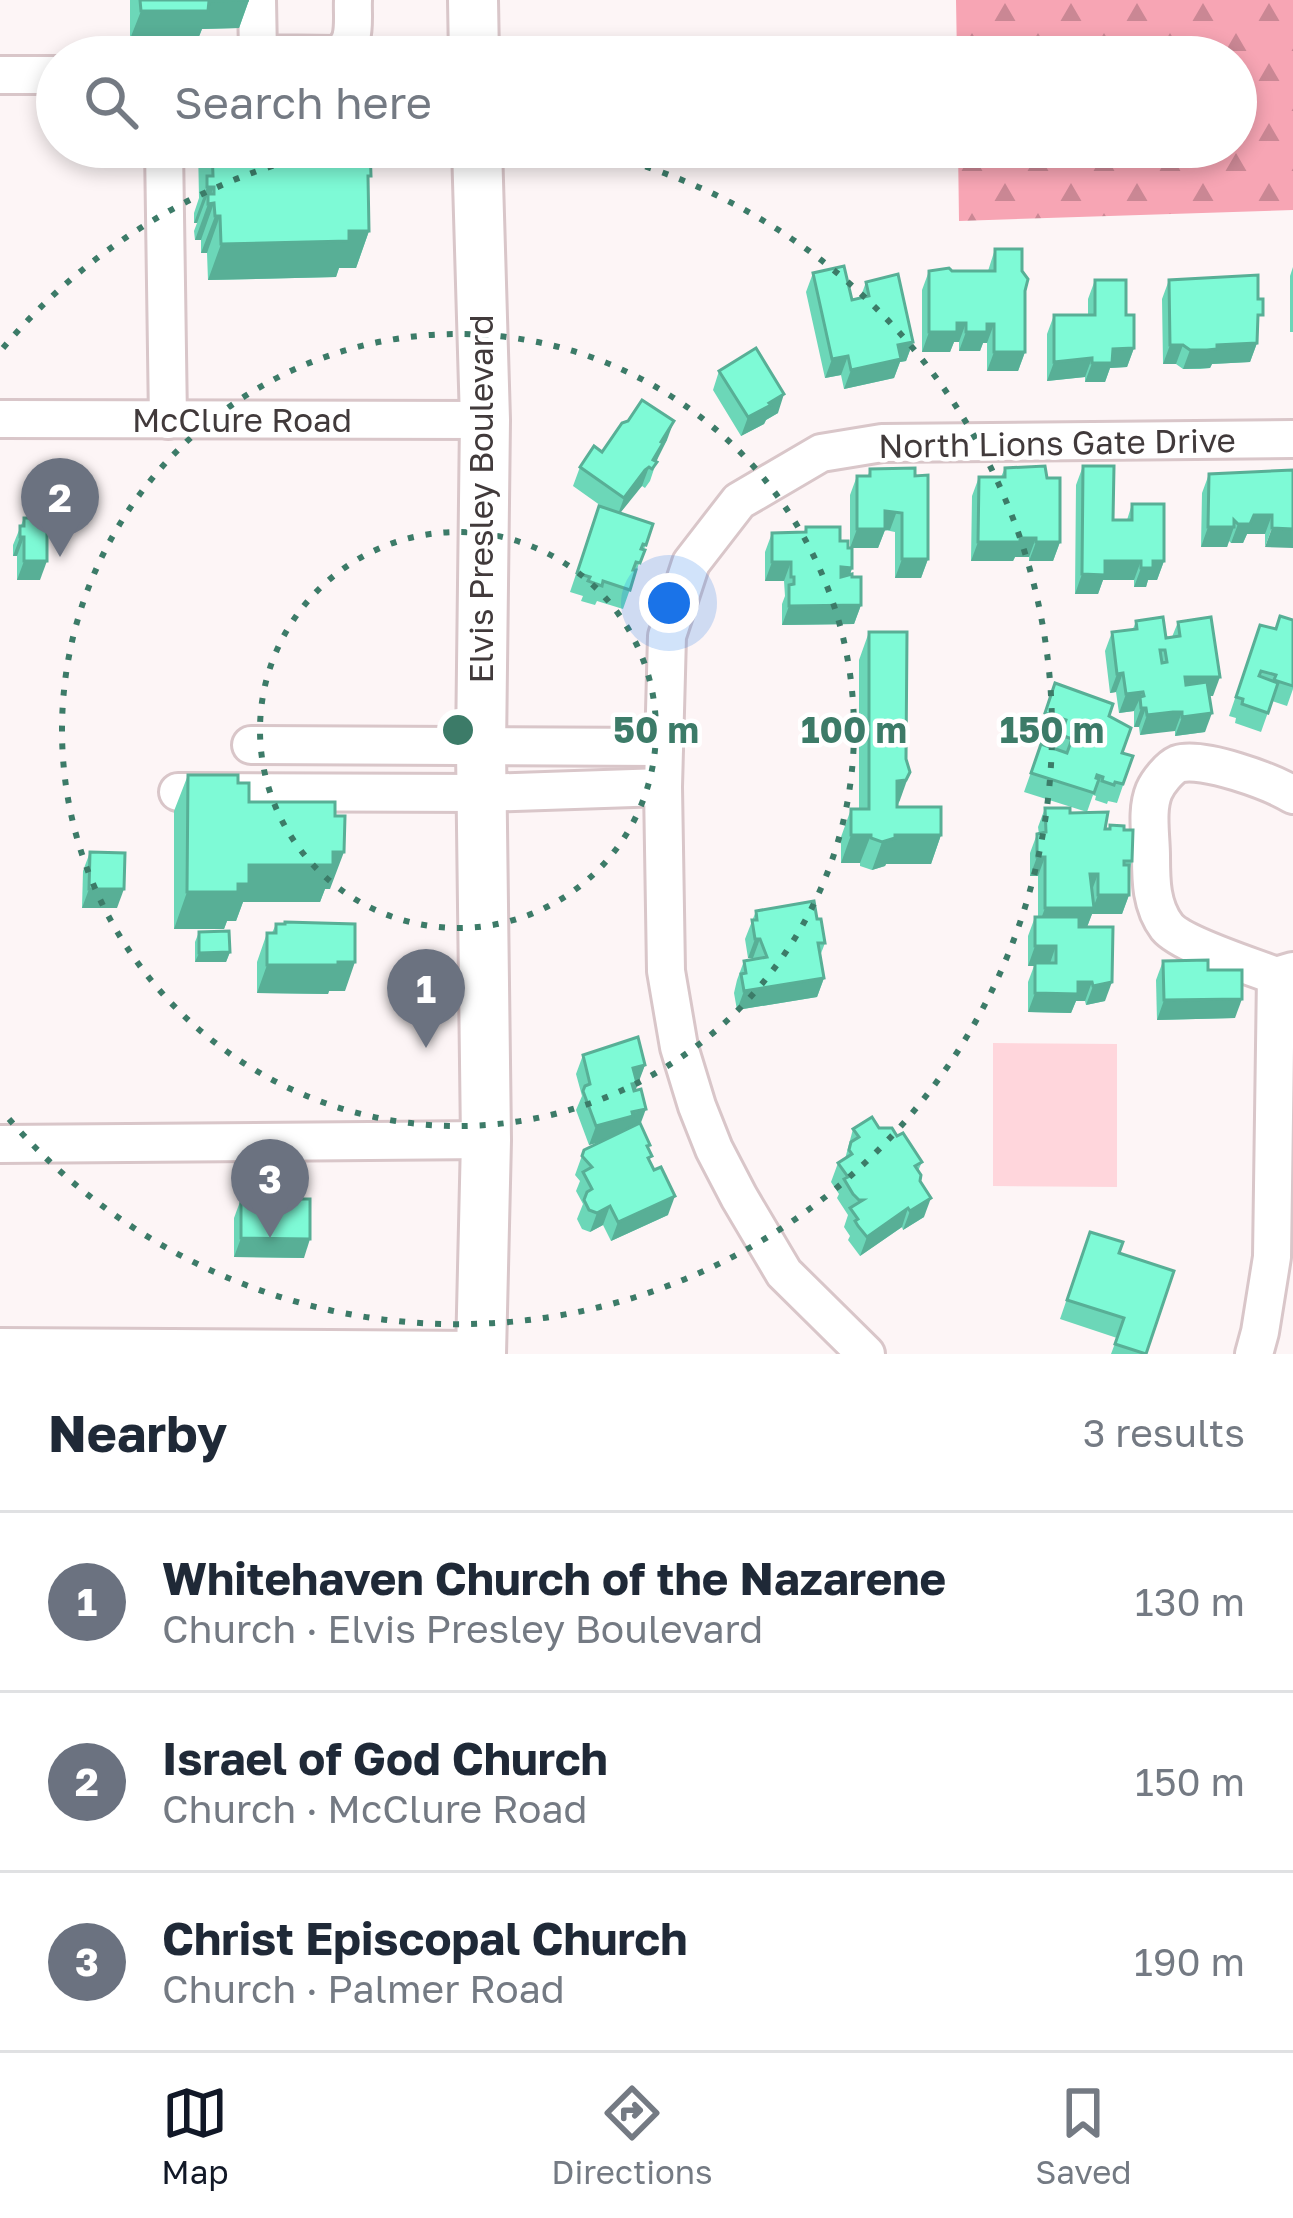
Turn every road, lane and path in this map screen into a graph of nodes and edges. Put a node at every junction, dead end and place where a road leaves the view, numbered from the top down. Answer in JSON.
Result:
{"nodes":[{"id":1,"x":257,"y":0,"type":"edge"},
{"id":2,"x":352,"y":0,"type":"edge"},
{"id":3,"x":472,"y":0,"type":"edge"},
{"id":4,"x":258,"y":36,"type":"edge"},
{"id":5,"x":351,"y":36,"type":"edge"},
{"id":6,"x":473,"y":36,"type":"edge"},
{"id":7,"x":0,"y":75,"type":"edge"},
{"id":8,"x":36,"y":75,"type":"edge"},
{"id":9,"x":164,"y":168,"type":"edge"},
{"id":10,"x":478,"y":168,"type":"edge"},
{"id":11,"x":0,"y":419,"type":"edge"},
{"id":12,"x":168,"y":420,"type":"junction"},
{"id":13,"x":484,"y":420,"type":"junction"},
{"id":14,"x":1293,"y":439,"type":"edge"},
{"id":15,"x":251,"y":746,"type":"dead end"},
{"id":16,"x":664,"y":747,"type":"junction"},
{"id":17,"x":482,"y":771,"type":"junction"},
{"id":18,"x":663,"y":787,"type":"junction"},
{"id":19,"x":178,"y":792,"type":"dead end"},
{"id":20,"x":1293,"y":795,"type":"edge"},
{"id":21,"x":1285,"y":974,"type":"edge"},
{"id":22,"x":486,"y":1140,"type":"junction"},
{"id":23,"x":0,"y":1144,"type":"edge"},
{"id":24,"x":0,"y":1347,"type":"edge"},
{"id":25,"x":164,"y":1351,"type":"edge"},
{"id":26,"x":481,"y":1352,"type":"edge"},
{"id":27,"x":866,"y":1354,"type":"edge"},
{"id":28,"x":1254,"y":1354,"type":"edge"}],
"edges":[{"from":1,"to":4,"type":"street"},
{"from":2,"to":5,"type":"street"},
{"from":3,"to":6,"type":"main road"},
{"from":7,"to":8,"type":"street"},
{"from":9,"to":12,"type":"street"},
{"from":10,"to":13,"type":"main road","name":"Elvis Presley Boulevard"},
{"from":11,"to":12,"type":"street","name":"McClure Road"},
{"from":12,"to":13,"type":"street","name":"McClure Road"},
{"from":13,"to":17,"type":"main road","name":"Elvis Presley Boulevard"},
{"from":14,"to":16,"type":"street","name":"North Lions Gate Drive"},
{"from":15,"to":17,"type":"street"},
{"from":16,"to":17,"type":"street"},
{"from":16,"to":18,"type":"street"},
{"from":17,"to":18,"type":"street"},
{"from":17,"to":19,"type":"street"},
{"from":17,"to":22,"type":"main road","name":"Elvis Presley Boulevard"},
{"from":18,"to":27,"type":"street"},
{"from":20,"to":21,"type":"street"},
{"from":21,"to":28,"type":"street"},
{"from":22,"to":23,"type":"street"},
{"from":22,"to":26,"type":"main road","name":"Elvis Presley Boulevard"},
{"from":24,"to":25,"type":"street"},
{"from":25,"to":26,"type":"street"}]}
